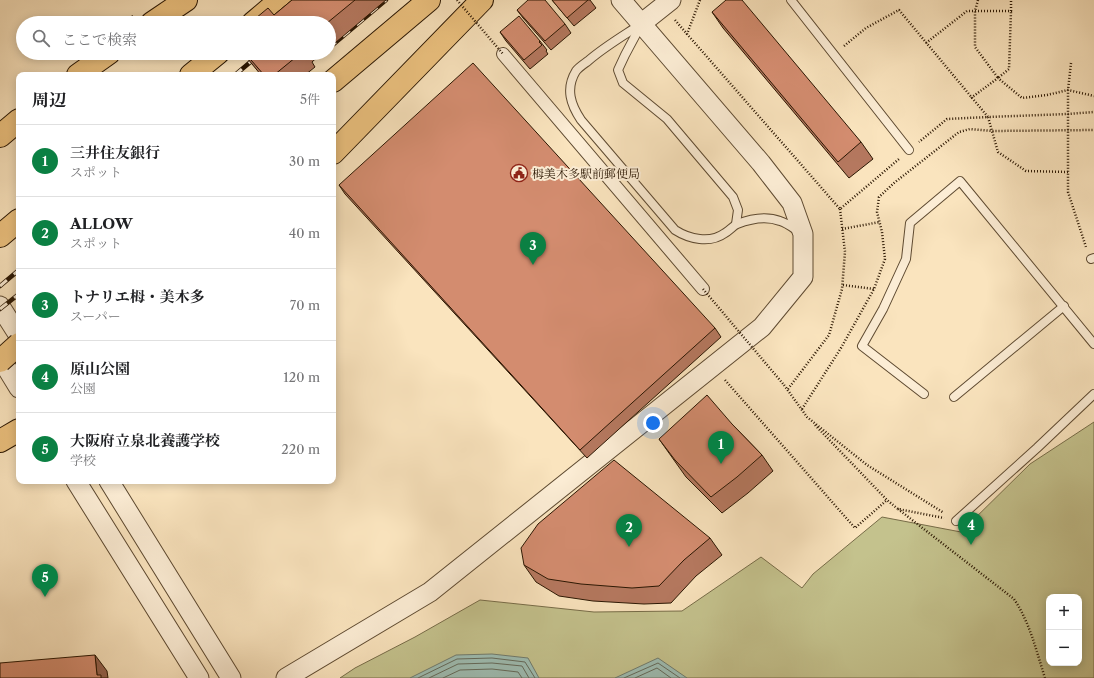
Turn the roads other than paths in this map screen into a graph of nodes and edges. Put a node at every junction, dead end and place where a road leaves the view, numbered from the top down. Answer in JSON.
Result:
{"nodes":[{"id":1,"x":186,"y":0,"type":"edge"},
{"id":2,"x":280,"y":0,"type":"edge"},
{"id":3,"x":429,"y":0,"type":"edge"},
{"id":4,"x":482,"y":0,"type":"edge"},
{"id":5,"x":621,"y":0,"type":"edge"},
{"id":6,"x":671,"y":0,"type":"edge"},
{"id":7,"x":791,"y":0,"type":"edge"},
{"id":8,"x":162,"y":16,"type":"edge"},
{"id":9,"x":261,"y":16,"type":"edge"},
{"id":10,"x":642,"y":23,"type":"junction"},
{"id":11,"x":503,"y":54,"type":"road end"},
{"id":12,"x":99,"y":60,"type":"edge"},
{"id":13,"x":209,"y":60,"type":"edge"},
{"id":14,"x":82,"y":72,"type":"edge"},
{"id":15,"x":195,"y":72,"type":"edge"},
{"id":16,"x":336,"y":78,"type":"edge"},
{"id":17,"x":16,"y":123,"type":"edge"},
{"id":18,"x":0,"y":136,"type":"edge"},
{"id":19,"x":336,"y":150,"type":"edge"},
{"id":20,"x":909,"y":150,"type":"road end"},
{"id":21,"x":16,"y":223,"type":"edge"},
{"id":22,"x":736,"y":224,"type":"junction"},
{"id":23,"x":803,"y":234,"type":"junction"},
{"id":24,"x":0,"y":236,"type":"edge"},
{"id":25,"x":703,"y":289,"type":"road end"},
{"id":26,"x":0,"y":306,"type":"edge"},
{"id":27,"x":1064,"y":306,"type":"junction"},
{"id":28,"x":16,"y":331,"type":"edge"},
{"id":29,"x":1094,"y":344,"type":"edge"},
{"id":30,"x":16,"y":347,"type":"edge"},
{"id":31,"x":0,"y":357,"type":"edge"},
{"id":32,"x":0,"y":361,"type":"edge"},
{"id":33,"x":16,"y":383,"type":"edge"},
{"id":34,"x":924,"y":394,"type":"dead end"},
{"id":35,"x":1094,"y":394,"type":"edge"},
{"id":36,"x":954,"y":397,"type":"dead end"},
{"id":37,"x":16,"y":432,"type":"edge"},
{"id":38,"x":0,"y":441,"type":"edge"},
{"id":39,"x":78,"y":484,"type":"edge"},
{"id":40,"x":111,"y":484,"type":"edge"},
{"id":41,"x":956,"y":521,"type":"road end"},
{"id":42,"x":199,"y":678,"type":"edge"},
{"id":43,"x":231,"y":678,"type":"edge"},
{"id":44,"x":286,"y":678,"type":"edge"}],
"edges":[{"from":1,"to":8,"type":"main road"},
{"from":2,"to":9,"type":"main road"},
{"from":3,"to":16,"type":"main road"},
{"from":4,"to":19,"type":"main road"},
{"from":5,"to":10,"type":"street"},
{"from":6,"to":10,"type":"street"},
{"from":7,"to":20,"type":"lane"},
{"from":10,"to":22,"type":"lane"},
{"from":10,"to":22,"type":"lane"},
{"from":10,"to":23,"type":"street"},
{"from":11,"to":25,"type":"street"},
{"from":12,"to":14,"type":"main road"},
{"from":13,"to":15,"type":"main road"},
{"from":17,"to":18,"type":"main road"},
{"from":21,"to":24,"type":"main road"},
{"from":22,"to":23,"type":"lane"},
{"from":23,"to":44,"type":"street"},
{"from":26,"to":28,"type":"street"},
{"from":27,"to":29,"type":"lane"},
{"from":27,"to":34,"type":"lane"},
{"from":27,"to":36,"type":"lane"},
{"from":30,"to":32,"type":"main road","bridge":true},
{"from":31,"to":33,"type":"street"},
{"from":35,"to":41,"type":"lane"},
{"from":37,"to":38,"type":"main road"},
{"from":39,"to":42,"type":"street"},
{"from":40,"to":43,"type":"street"}]}
